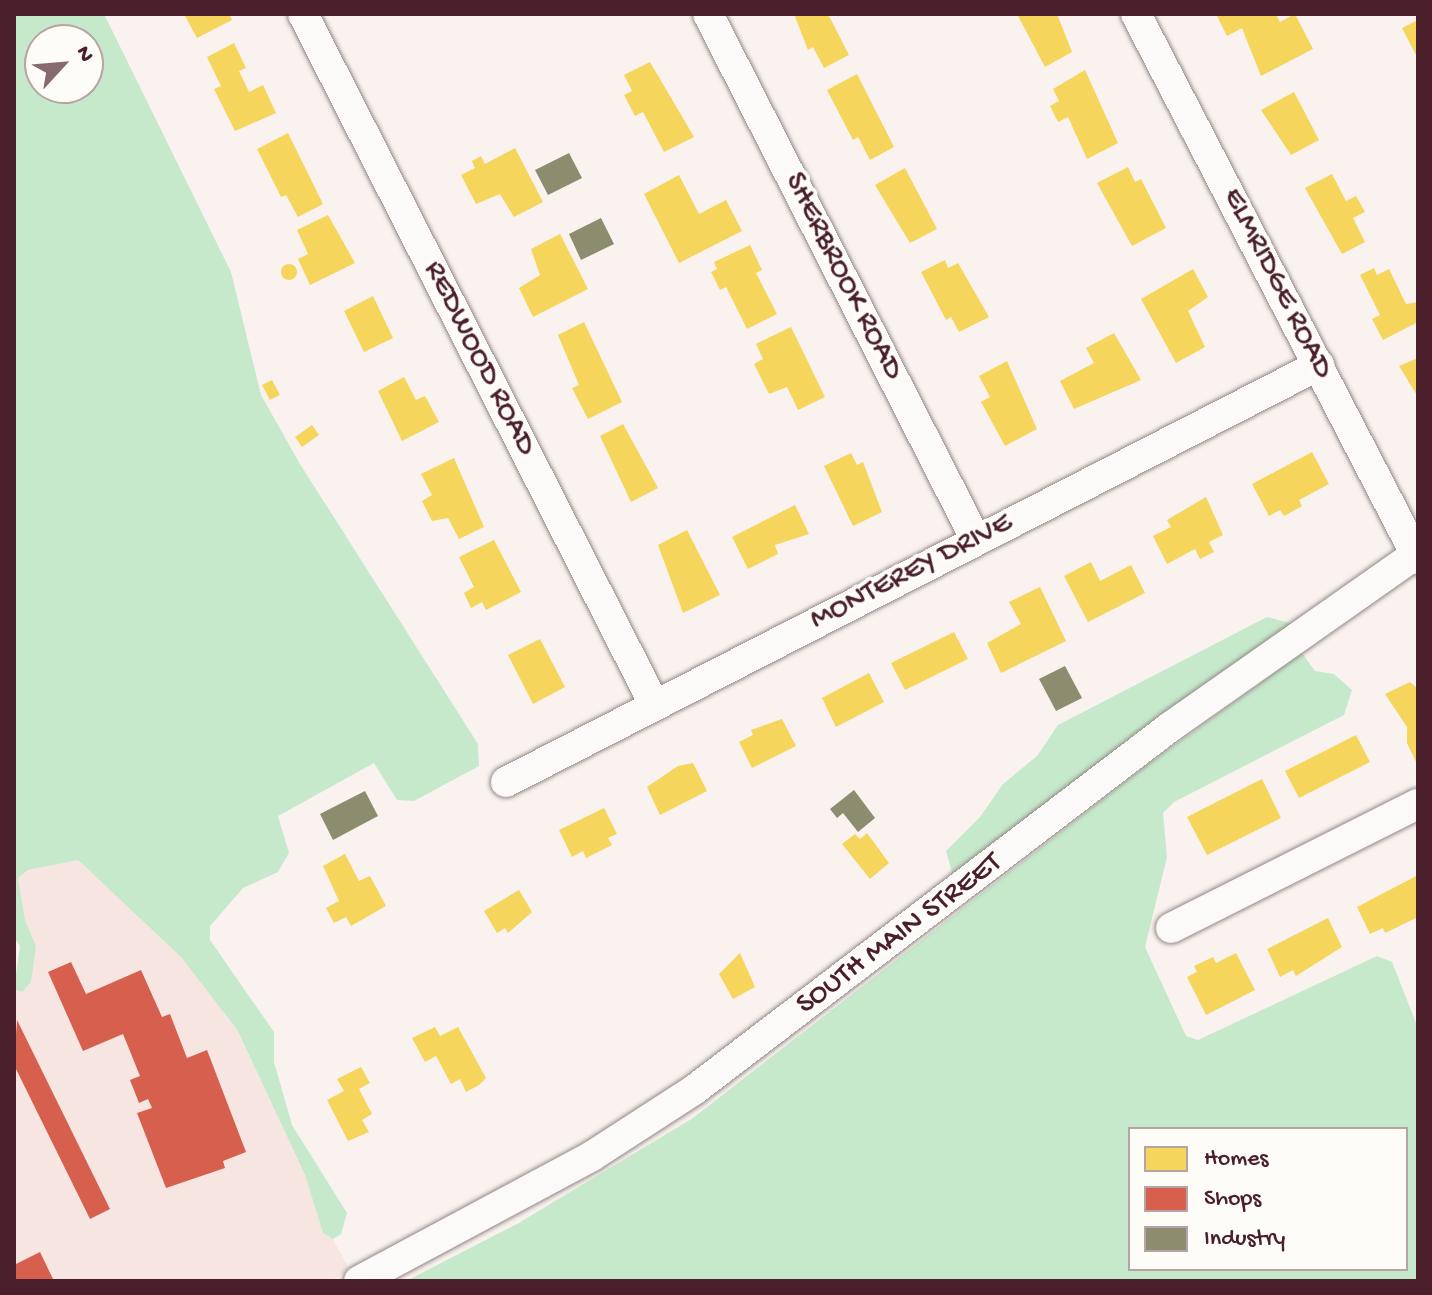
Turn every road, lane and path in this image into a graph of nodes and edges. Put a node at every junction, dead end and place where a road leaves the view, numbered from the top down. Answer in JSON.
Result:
{"nodes":[{"id":1,"x":303,"y":14,"type":"edge"},
{"id":2,"x":708,"y":14,"type":"edge"},
{"id":3,"x":1136,"y":14,"type":"edge"},
{"id":4,"x":1319,"y":365,"type":"junction"},
{"id":5,"x":976,"y":540,"type":"junction"},
{"id":6,"x":1417,"y":556,"type":"edge"},
{"id":7,"x":654,"y":704,"type":"junction"},
{"id":8,"x":506,"y":782,"type":"dead end"},
{"id":9,"x":1418,"y":804,"type":"edge"},
{"id":10,"x":1171,"y":928,"type":"dead end"},
{"id":11,"x":359,"y":1281,"type":"edge"}],
"edges":[{"from":1,"to":7,"type":"street","name":"REDWOOD ROAD"},
{"from":2,"to":5,"type":"street","name":"SHERBROOK ROAD"},
{"from":3,"to":4,"type":"street","name":"ELMRIDGE ROAD"},
{"from":4,"to":5,"type":"street","name":"MONTEREY DRIVE"},
{"from":4,"to":6,"type":"street","name":"ELMRIDGE ROAD"},
{"from":5,"to":7,"type":"street","name":"MONTEREY DRIVE"},
{"from":6,"to":11,"type":"street","name":"SOUTH MAIN STREET"},
{"from":7,"to":8,"type":"street","name":"MONTEREY DRIVE"},
{"from":9,"to":10,"type":"street"}]}
